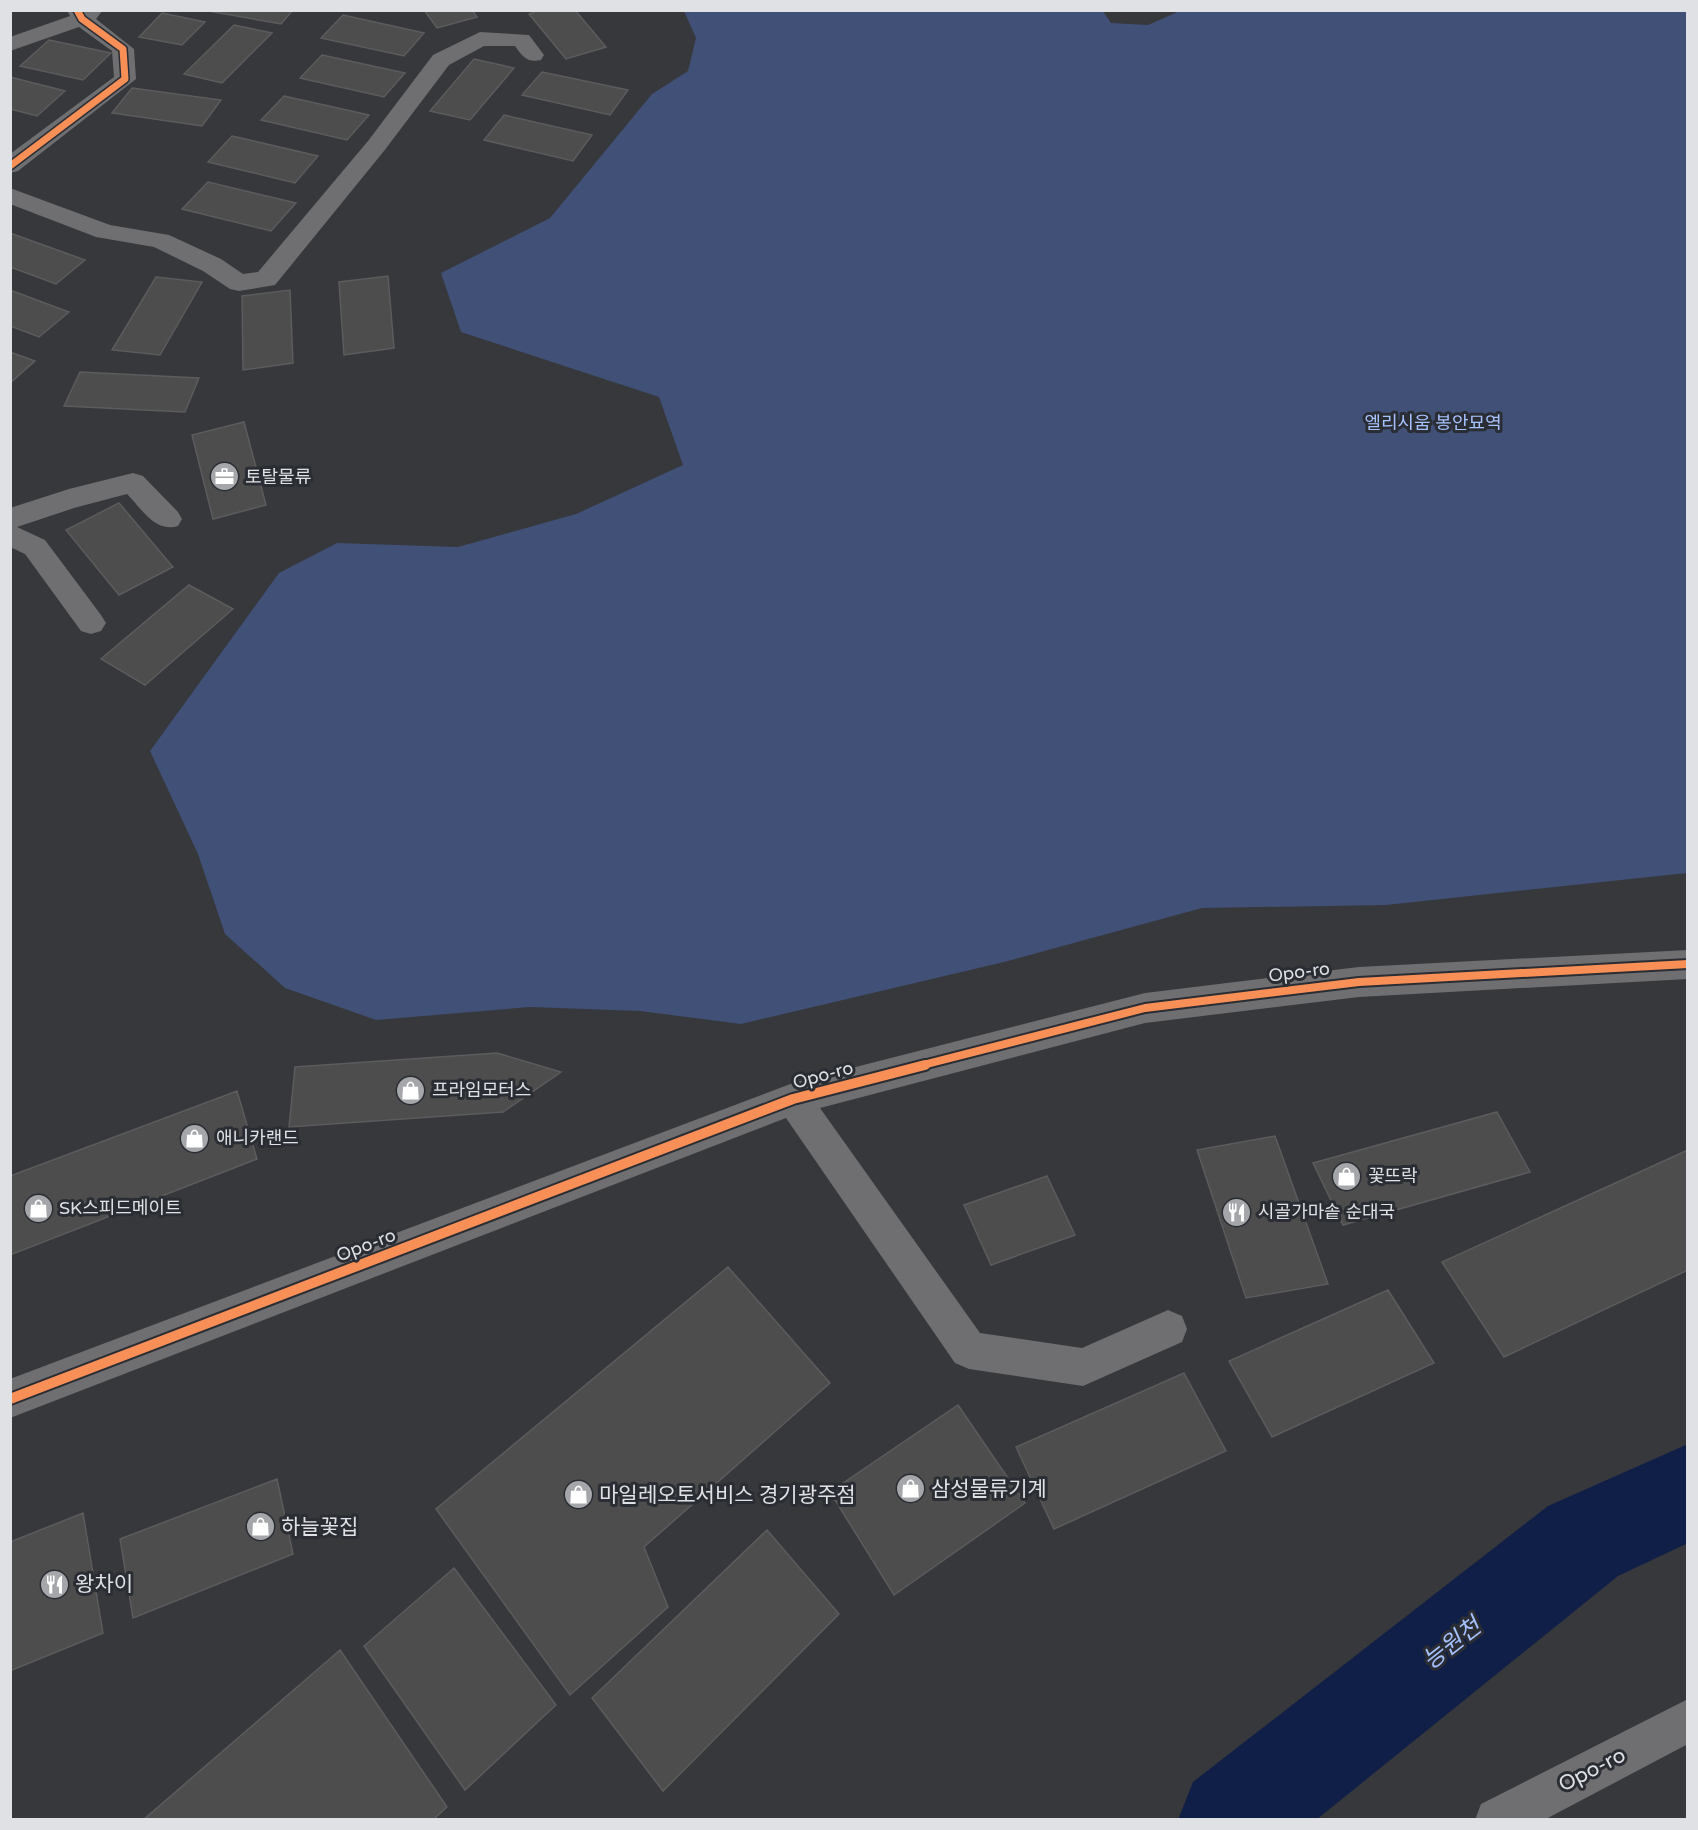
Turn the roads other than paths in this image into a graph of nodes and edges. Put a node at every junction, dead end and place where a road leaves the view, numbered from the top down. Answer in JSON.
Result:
{"nodes":[{"id":1,"x":84,"y":13,"type":"edge"},
{"id":2,"x":10,"y":45,"type":"edge"},
{"id":3,"x":533,"y":54,"type":"dead end"},
{"id":4,"x":10,"y":166,"type":"edge"},
{"id":5,"x":10,"y":195,"type":"edge"},
{"id":6,"x":10,"y":519,"type":"edge"},
{"id":7,"x":168,"y":519,"type":"dead end"},
{"id":8,"x":10,"y":535,"type":"edge"},
{"id":9,"x":91,"y":623,"type":"dead end"},
{"id":10,"x":1688,"y":964,"type":"edge"},
{"id":11,"x":793,"y":1099,"type":"junction"},
{"id":12,"x":1168,"y":1329,"type":"dead end"},
{"id":13,"x":10,"y":1399,"type":"edge"},
{"id":14,"x":1688,"y":1720,"type":"edge"},
{"id":15,"x":1497,"y":1820,"type":"edge"}],
"edges":[{"from":1,"to":2,"type":"street"},
{"from":1,"to":4,"type":"street"},
{"from":3,"to":5,"type":"street"},
{"from":6,"to":7,"type":"street"},
{"from":8,"to":9,"type":"street"},
{"from":10,"to":11,"type":"street","name":"Opo-ro"},
{"from":11,"to":12,"type":"street"},
{"from":11,"to":13,"type":"street","name":"Opo-ro"},
{"from":14,"to":15,"type":"street","name":"Opo-ro"}]}
